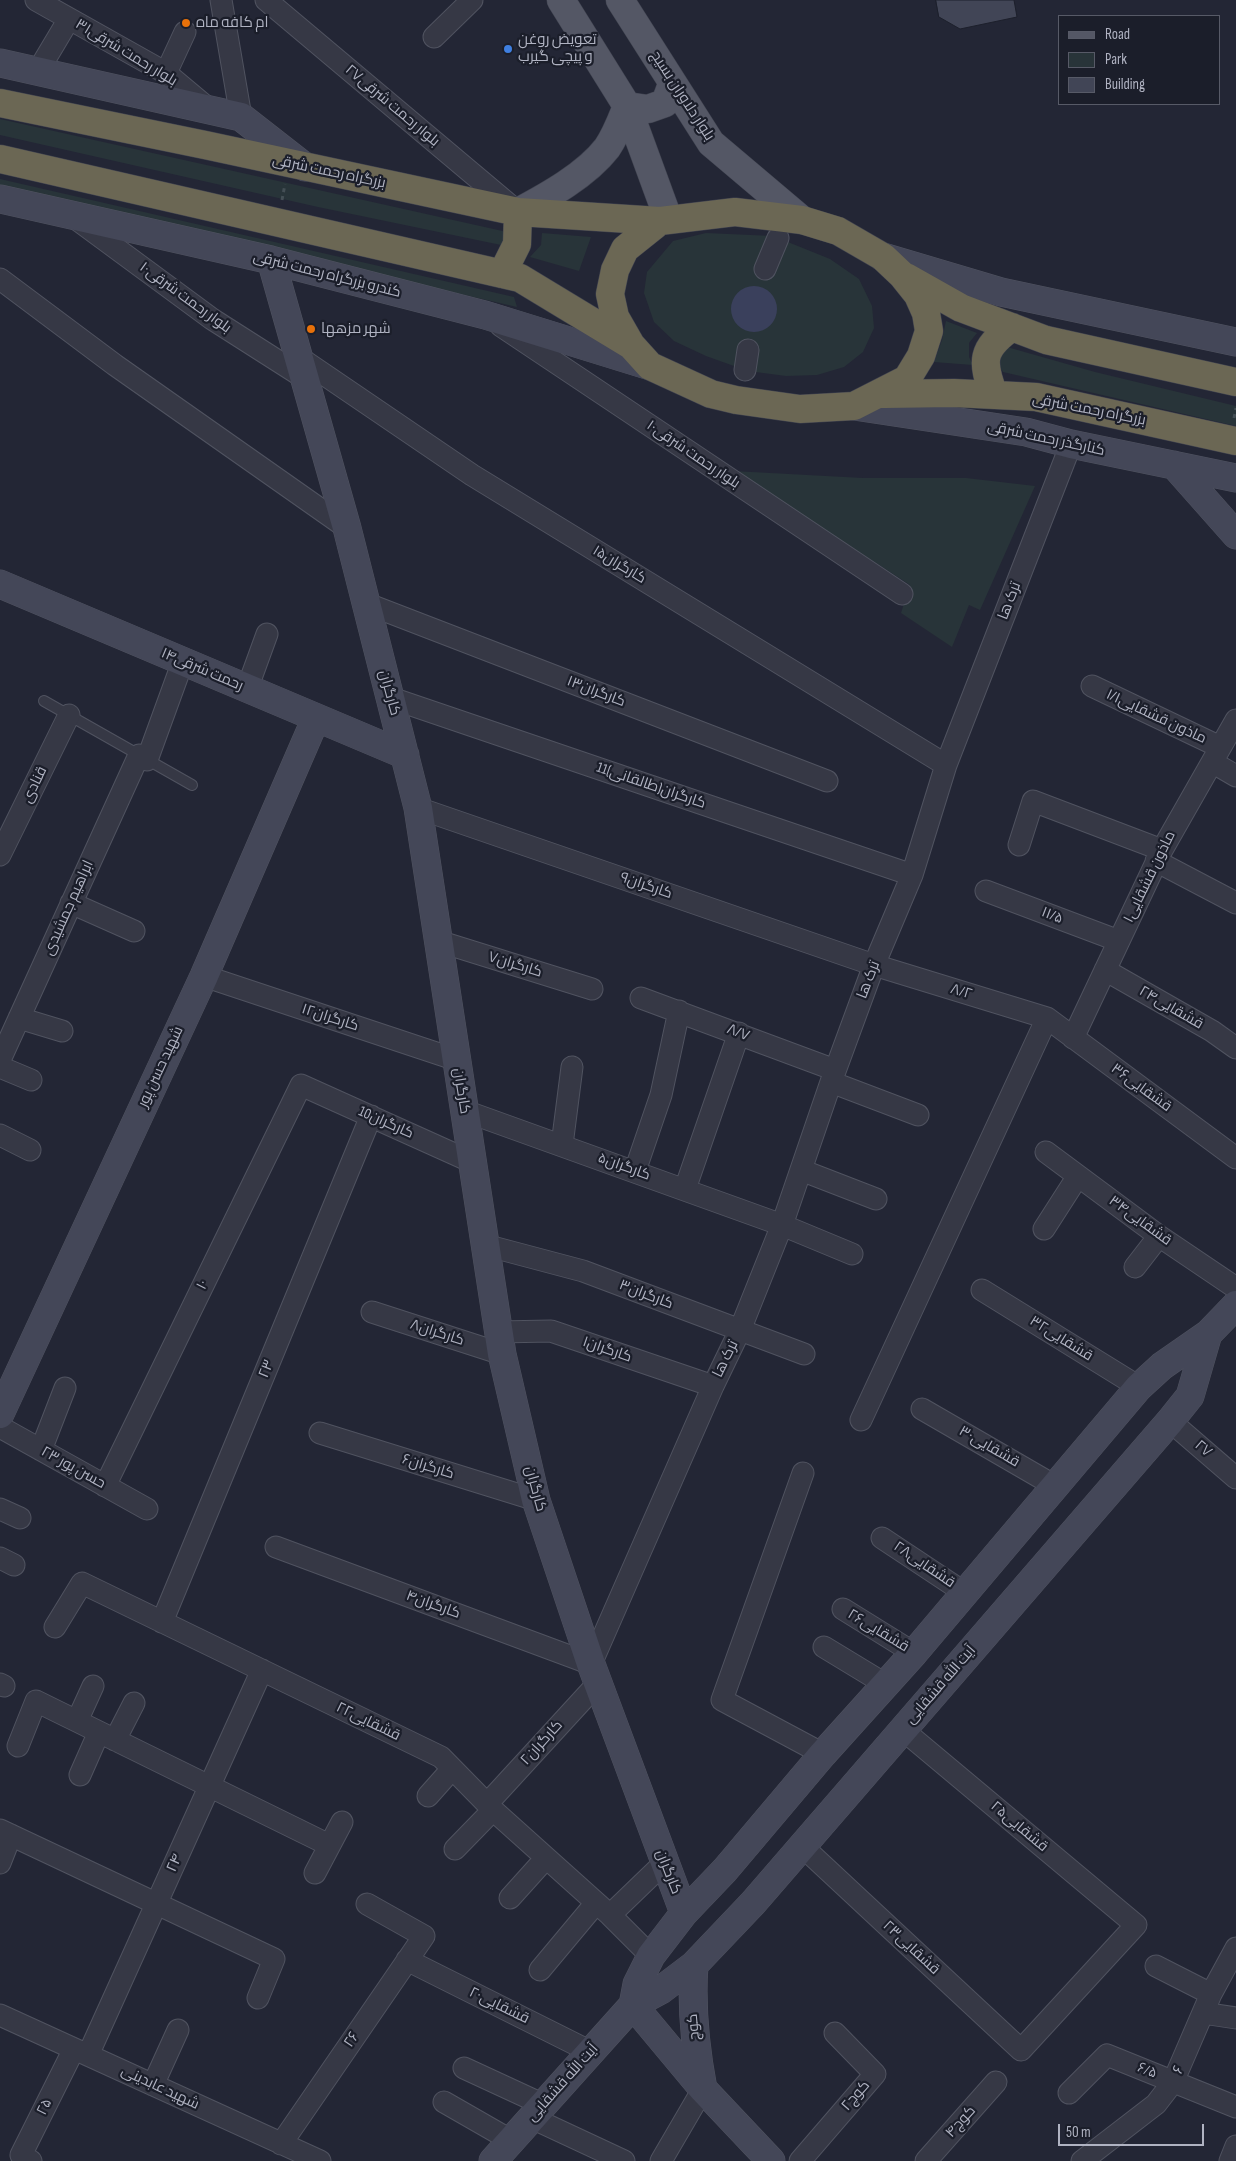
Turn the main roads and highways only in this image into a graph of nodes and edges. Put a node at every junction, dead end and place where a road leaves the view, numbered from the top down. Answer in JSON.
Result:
{"nodes":[{"id":1,"x":620,"y":0,"type":"edge"},
{"id":2,"x":559,"y":3,"type":"edge"},
{"id":3,"x":672,"y":84,"type":"junction"},
{"id":4,"x":0,"y":104,"type":"edge"},
{"id":5,"x":627,"y":106,"type":"junction"},
{"id":6,"x":0,"y":159,"type":"edge"},
{"id":7,"x":518,"y":212,"type":"junction"},
{"id":8,"x":664,"y":220,"type":"junction"},
{"id":9,"x":802,"y":220,"type":"junction"},
{"id":10,"x":893,"y":266,"type":"junction"},
{"id":11,"x":502,"y":274,"type":"junction"},
{"id":12,"x":1012,"y":327,"type":"junction"},
{"id":13,"x":631,"y":345,"type":"junction"},
{"id":14,"x":1236,"y":382,"type":"edge"},
{"id":15,"x":880,"y":394,"type":"junction"},
{"id":16,"x":994,"y":395,"type":"junction"},
{"id":17,"x":1236,"y":441,"type":"edge"}],
"edges":[{"from":1,"to":3,"type":"main road","name":"بلوار دلاوران بسیج"},
{"from":2,"to":5,"type":"main road"},
{"from":3,"to":5,"type":"main road"},
{"from":3,"to":9,"type":"main road","name":"بلوار دلاوران بسیج"},
{"from":4,"to":7,"type":"highway","name":"بزرگراه رحمت شرقی"},
{"from":5,"to":7,"type":"main road"},
{"from":5,"to":8,"type":"main road"},
{"from":6,"to":11,"type":"highway"},
{"from":7,"to":8,"type":"highway","name":"بزرگراه رحمت شرقی"},
{"from":7,"to":11,"type":"highway"},
{"from":8,"to":9,"type":"highway","name":"بزرگراه رحمت شرقی"},
{"from":8,"to":13,"type":"highway"},
{"from":9,"to":10,"type":"highway","name":"بزرگراه رحمت شرقی"},
{"from":10,"to":12,"type":"highway"},
{"from":10,"to":15,"type":"highway"},
{"from":11,"to":13,"type":"highway"},
{"from":12,"to":14,"type":"highway"},
{"from":12,"to":16,"type":"highway"},
{"from":13,"to":15,"type":"highway"},
{"from":15,"to":16,"type":"highway","name":"بزرگراه رحمت شرقی"},
{"from":16,"to":17,"type":"highway","name":"بزرگراه رحمت شرقی"}]}
